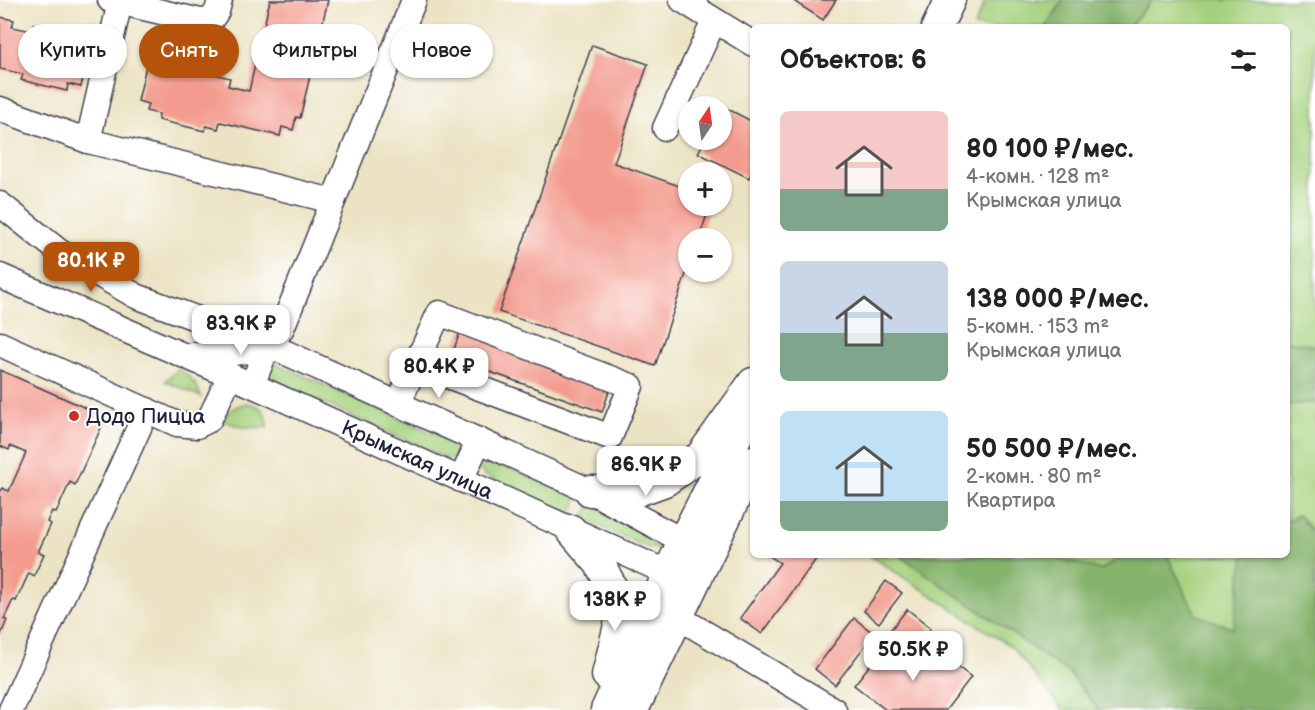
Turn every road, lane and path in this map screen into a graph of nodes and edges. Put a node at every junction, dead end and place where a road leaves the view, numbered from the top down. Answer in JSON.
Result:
{"nodes":[{"id":1,"x":220,"y":0,"type":"edge"},
{"id":2,"x":414,"y":0,"type":"edge"},
{"id":3,"x":682,"y":0,"type":"edge"},
{"id":4,"x":950,"y":0,"type":"edge"},
{"id":5,"x":115,"y":1,"type":"edge"},
{"id":6,"x":714,"y":21,"type":"junction"},
{"id":7,"x":938,"y":24,"type":"edge"},
{"id":8,"x":750,"y":42,"type":"edge"},
{"id":9,"x":0,"y":109,"type":"edge"},
{"id":10,"x":665,"y":128,"type":"dead end"},
{"id":11,"x":88,"y":141,"type":"junction"},
{"id":12,"x":333,"y":201,"type":"junction"},
{"id":13,"x":0,"y":204,"type":"edge"},
{"id":14,"x":0,"y":276,"type":"edge"},
{"id":15,"x":0,"y":344,"type":"edge"},
{"id":16,"x":270,"y":346,"type":"junction"},
{"id":17,"x":165,"y":349,"type":"junction"},
{"id":18,"x":416,"y":364,"type":"junction"},
{"id":19,"x":230,"y":376,"type":"junction"},
{"id":20,"x":252,"y":386,"type":"junction"},
{"id":21,"x":750,"y":387,"type":"edge"},
{"id":22,"x":398,"y":404,"type":"junction"},
{"id":23,"x":147,"y":410,"type":"junction"},
{"id":24,"x":750,"y":411,"type":"edge"},
{"id":25,"x":479,"y":440,"type":"junction"},
{"id":26,"x":750,"y":467,"type":"edge"},
{"id":27,"x":461,"y":480,"type":"junction"},
{"id":28,"x":590,"y":491,"type":"junction"},
{"id":29,"x":571,"y":530,"type":"junction"},
{"id":30,"x":683,"y":541,"type":"junction"},
{"id":31,"x":699,"y":570,"type":"junction"},
{"id":32,"x":668,"y":573,"type":"junction"},
{"id":33,"x":678,"y":617,"type":"junction"},
{"id":34,"x":11,"y":710,"type":"edge"},
{"id":35,"x":599,"y":710,"type":"edge"},
{"id":36,"x":606,"y":710,"type":"edge"},
{"id":37,"x":633,"y":710,"type":"edge"},
{"id":38,"x":834,"y":710,"type":"edge"}],
"edges":[{"from":1,"to":5,"type":"street"},
{"from":2,"to":12,"type":"street"},
{"from":3,"to":6,"type":"street"},
{"from":4,"to":7,"type":"main road"},
{"from":5,"to":11,"type":"street"},
{"from":6,"to":8,"type":"street"},
{"from":6,"to":10,"type":"street"},
{"from":9,"to":11,"type":"street"},
{"from":11,"to":12,"type":"street"},
{"from":12,"to":16,"type":"street"},
{"from":13,"to":16,"type":"street"},
{"from":14,"to":17,"type":"street","name":"Крымская улица"},
{"from":15,"to":23,"type":"street"},
{"from":16,"to":17,"type":"street","name":"Крымская улица"},
{"from":16,"to":20,"type":"street"},
{"from":16,"to":22,"type":"street","name":"Крымская улица"},
{"from":17,"to":19,"type":"street","name":"Крымская улица"},
{"from":18,"to":18,"type":"street"},
{"from":18,"to":22,"type":"street"},
{"from":19,"to":20,"type":"street","name":"Крымская улица"},
{"from":19,"to":23,"type":"street"},
{"from":20,"to":27,"type":"street","name":"Крымская улица"},
{"from":21,"to":28,"type":"main road"},
{"from":22,"to":25,"type":"street","name":"Крымская улица"},
{"from":23,"to":34,"type":"street"},
{"from":24,"to":30,"type":"main road"},
{"from":25,"to":27,"type":"street"},
{"from":25,"to":28,"type":"street","name":"Крымская улица"},
{"from":26,"to":31,"type":"main road"},
{"from":27,"to":29,"type":"street","name":"Крымская улица"},
{"from":28,"to":30,"type":"street","name":"Крымская улица"},
{"from":29,"to":32,"type":"street","name":"Крымская улица"},
{"from":29,"to":35,"type":"main road"},
{"from":30,"to":31,"type":"main road"},
{"from":30,"to":32,"type":"main road"},
{"from":31,"to":32,"type":"main road"},
{"from":31,"to":33,"type":"main road"},
{"from":32,"to":36,"type":"main road"},
{"from":33,"to":37,"type":"main road"},
{"from":33,"to":38,"type":"street"}]}
